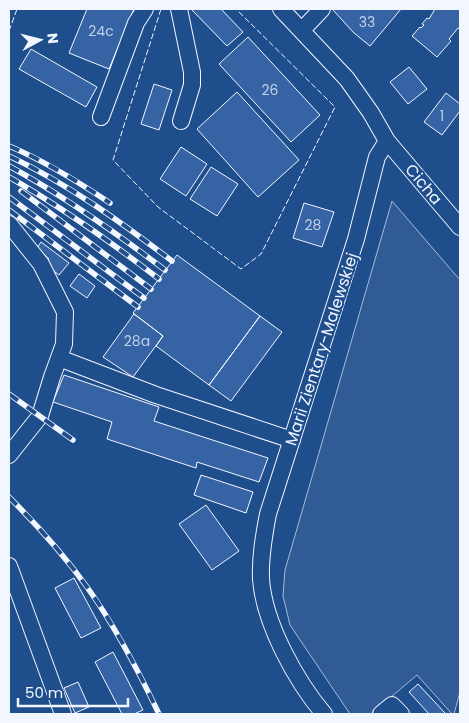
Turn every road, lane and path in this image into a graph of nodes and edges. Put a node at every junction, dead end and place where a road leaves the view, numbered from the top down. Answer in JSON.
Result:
{"nodes":[{"id":1,"x":145,"y":9,"type":"edge"},
{"id":2,"x":179,"y":9,"type":"edge"},
{"id":3,"x":281,"y":9,"type":"edge"},
{"id":4,"x":322,"y":9,"type":"edge"},
{"id":5,"x":302,"y":30,"type":"junction"},
{"id":6,"x":101,"y":117,"type":"dead end"},
{"id":7,"x":182,"y":121,"type":"dead end"},
{"id":8,"x":387,"y":141,"type":"junction"},
{"id":9,"x":9,"y":224,"type":"edge"},
{"id":10,"x":460,"y":227,"type":"edge"},
{"id":11,"x":59,"y":358,"type":"junction"},
{"id":12,"x":292,"y":440,"type":"junction"},
{"id":13,"x":9,"y":455,"type":"edge"},
{"id":14,"x":9,"y":566,"type":"edge"},
{"id":15,"x":64,"y":714,"type":"edge"},
{"id":16,"x":324,"y":714,"type":"edge"},
{"id":17,"x":381,"y":714,"type":"edge"},
{"id":18,"x":401,"y":714,"type":"edge"}],
"edges":[{"from":1,"to":6,"type":"street"},
{"from":2,"to":7,"type":"street"},
{"from":3,"to":5,"type":"street"},
{"from":4,"to":5,"type":"street"},
{"from":5,"to":8,"type":"street"},
{"from":8,"to":10,"type":"street","name":"Cicha"},
{"from":8,"to":12,"type":"street","name":"Marii Zientary-Malewskiej"},
{"from":9,"to":11,"type":"street"},
{"from":11,"to":12,"type":"street"},
{"from":11,"to":13,"type":"street"},
{"from":12,"to":16,"type":"street","name":"Marii Zientary-Malewskiej"},
{"from":14,"to":15,"type":"street"},
{"from":17,"to":18,"type":"street"}]}
